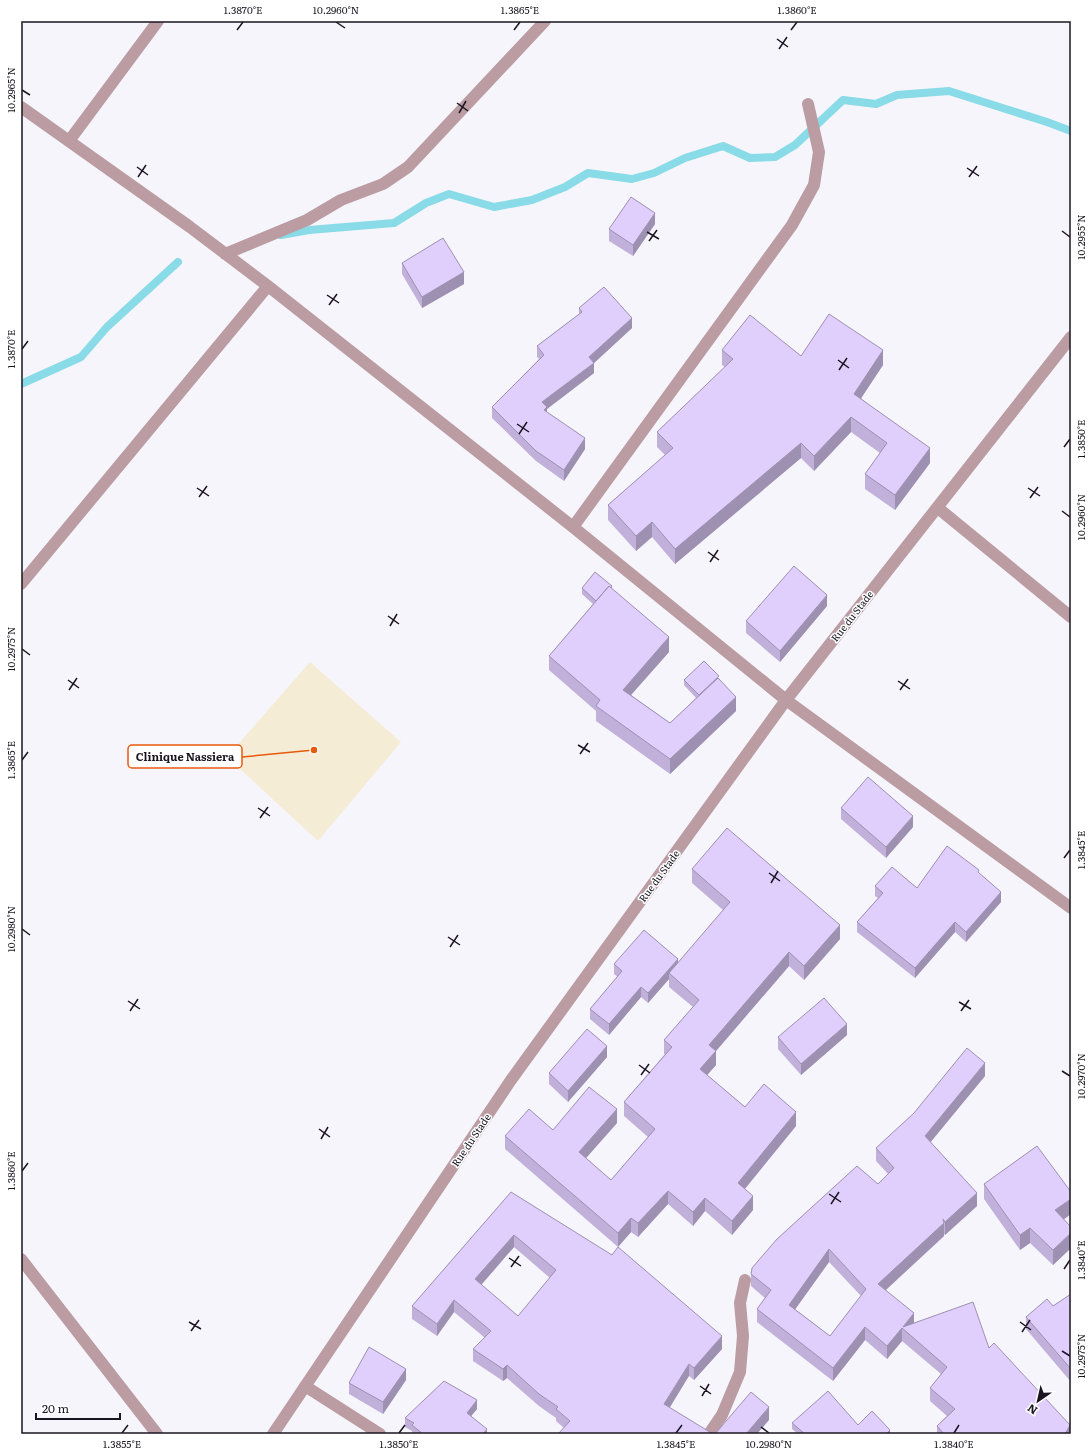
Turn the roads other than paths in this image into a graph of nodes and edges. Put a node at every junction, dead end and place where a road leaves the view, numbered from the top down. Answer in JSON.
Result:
{"nodes":[{"id":1,"x":158,"y":21,"type":"edge"},
{"id":2,"x":545,"y":21,"type":"edge"},
{"id":3,"x":808,"y":104,"type":"dead end"},
{"id":4,"x":21,"y":107,"type":"edge"},
{"id":5,"x":69,"y":141,"type":"junction"},
{"id":6,"x":225,"y":254,"type":"junction"},
{"id":7,"x":268,"y":286,"type":"junction"},
{"id":8,"x":1069,"y":343,"type":"edge"},
{"id":9,"x":938,"y":508,"type":"junction"},
{"id":10,"x":573,"y":527,"type":"junction"},
{"id":11,"x":21,"y":584,"type":"edge"},
{"id":12,"x":1071,"y":617,"type":"edge"},
{"id":13,"x":786,"y":700,"type":"junction"},
{"id":14,"x":1071,"y":908,"type":"edge"},
{"id":15,"x":21,"y":1259,"type":"edge"},
{"id":16,"x":745,"y":1280,"type":"dead end"},
{"id":17,"x":305,"y":1386,"type":"junction"},
{"id":18,"x":157,"y":1434,"type":"edge"},
{"id":19,"x":273,"y":1434,"type":"edge"},
{"id":20,"x":380,"y":1434,"type":"edge"},
{"id":21,"x":709,"y":1434,"type":"edge"}],
"edges":[{"from":1,"to":5,"type":"street"},
{"from":2,"to":6,"type":"street"},
{"from":3,"to":10,"type":"street"},
{"from":4,"to":5,"type":"street"},
{"from":5,"to":6,"type":"street"},
{"from":6,"to":7,"type":"street"},
{"from":7,"to":10,"type":"street"},
{"from":7,"to":11,"type":"street"},
{"from":8,"to":9,"type":"street","name":"Rue du Stade"},
{"from":9,"to":12,"type":"street"},
{"from":9,"to":13,"type":"street","name":"Rue du Stade"},
{"from":10,"to":13,"type":"street"},
{"from":13,"to":14,"type":"street"},
{"from":13,"to":17,"type":"street","name":"Rue du Stade"},
{"from":15,"to":18,"type":"street"},
{"from":16,"to":21,"type":"street"},
{"from":17,"to":19,"type":"street","name":"Rue du Stade"},
{"from":17,"to":20,"type":"street"}]}
